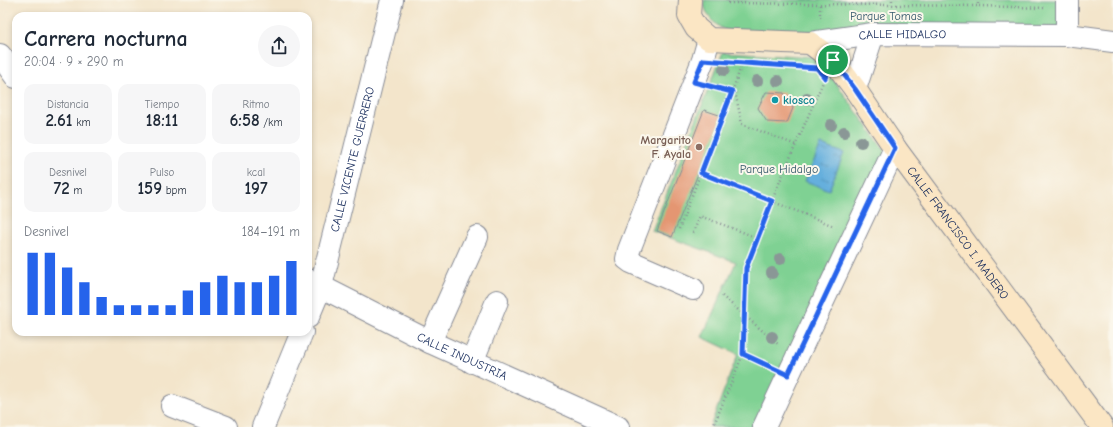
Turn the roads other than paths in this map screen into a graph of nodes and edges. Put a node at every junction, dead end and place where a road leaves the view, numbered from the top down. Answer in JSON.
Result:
{"nodes":[{"id":1,"x":392,"y":0,"type":"edge"},
{"id":2,"x":690,"y":0,"type":"edge"},
{"id":3,"x":1060,"y":4,"type":"edge"},
{"id":4,"x":703,"y":33,"type":"junction"},
{"id":5,"x":872,"y":34,"type":"junction"},
{"id":6,"x":1067,"y":34,"type":"junction"},
{"id":7,"x":1113,"y":41,"type":"edge"},
{"id":8,"x":810,"y":43,"type":"junction"},
{"id":9,"x":0,"y":55,"type":"edge"},
{"id":10,"x":12,"y":72,"type":"edge"},
{"id":11,"x":855,"y":89,"type":"junction"},
{"id":12,"x":895,"y":148,"type":"junction"},
{"id":13,"x":477,"y":237,"type":"dead end"},
{"id":14,"x":314,"y":283,"type":"edge"},
{"id":15,"x":693,"y":289,"type":"dead end"},
{"id":16,"x":312,"y":294,"type":"edge"},
{"id":17,"x":497,"y":301,"type":"dead end"},
{"id":18,"x":300,"y":336,"type":"edge"},
{"id":19,"x":430,"y":342,"type":"junction"},
{"id":20,"x":472,"y":362,"type":"junction"},
{"id":21,"x":172,"y":406,"type":"dead end"},
{"id":22,"x":226,"y":427,"type":"edge"},
{"id":23,"x":263,"y":427,"type":"edge"},
{"id":24,"x":618,"y":427,"type":"edge"},
{"id":25,"x":764,"y":427,"type":"edge"},
{"id":26,"x":1102,"y":427,"type":"edge"}],
"edges":[{"from":1,"to":14,"type":"street","name":"CALLE VICENTE GUERRERO"},
{"from":2,"to":4,"type":"main road"},
{"from":3,"to":6,"type":"street"},
{"from":4,"to":8,"type":"main road","name":"CALLE HIDALGO"},
{"from":4,"to":15,"type":"street"},
{"from":5,"to":6,"type":"street","name":"CALLE HIDALGO"},
{"from":5,"to":8,"type":"street","name":"CALLE HIDALGO"},
{"from":5,"to":11,"type":"street"},
{"from":6,"to":7,"type":"street","name":"CALLE HIDALGO"},
{"from":8,"to":11,"type":"main road","name":"CALLE FRANCISCO I. MADERO"},
{"from":9,"to":10,"type":"street"},
{"from":11,"to":12,"type":"main road","name":"CALLE FRANCISCO I. MADERO"},
{"from":12,"to":25,"type":"street"},
{"from":12,"to":26,"type":"main road","name":"CALLE FRANCISCO I. MADERO"},
{"from":13,"to":19,"type":"street"},
{"from":14,"to":16,"type":"street","name":"CALLE VICENTE GUERRERO"},
{"from":14,"to":19,"type":"street","name":"CALLE INDUSTRIA"},
{"from":17,"to":20,"type":"street"},
{"from":18,"to":23,"type":"street"},
{"from":19,"to":20,"type":"street","name":"CALLE INDUSTRIA"},
{"from":20,"to":24,"type":"street","name":"CALLE INDUSTRIA"},
{"from":21,"to":22,"type":"street"}]}
